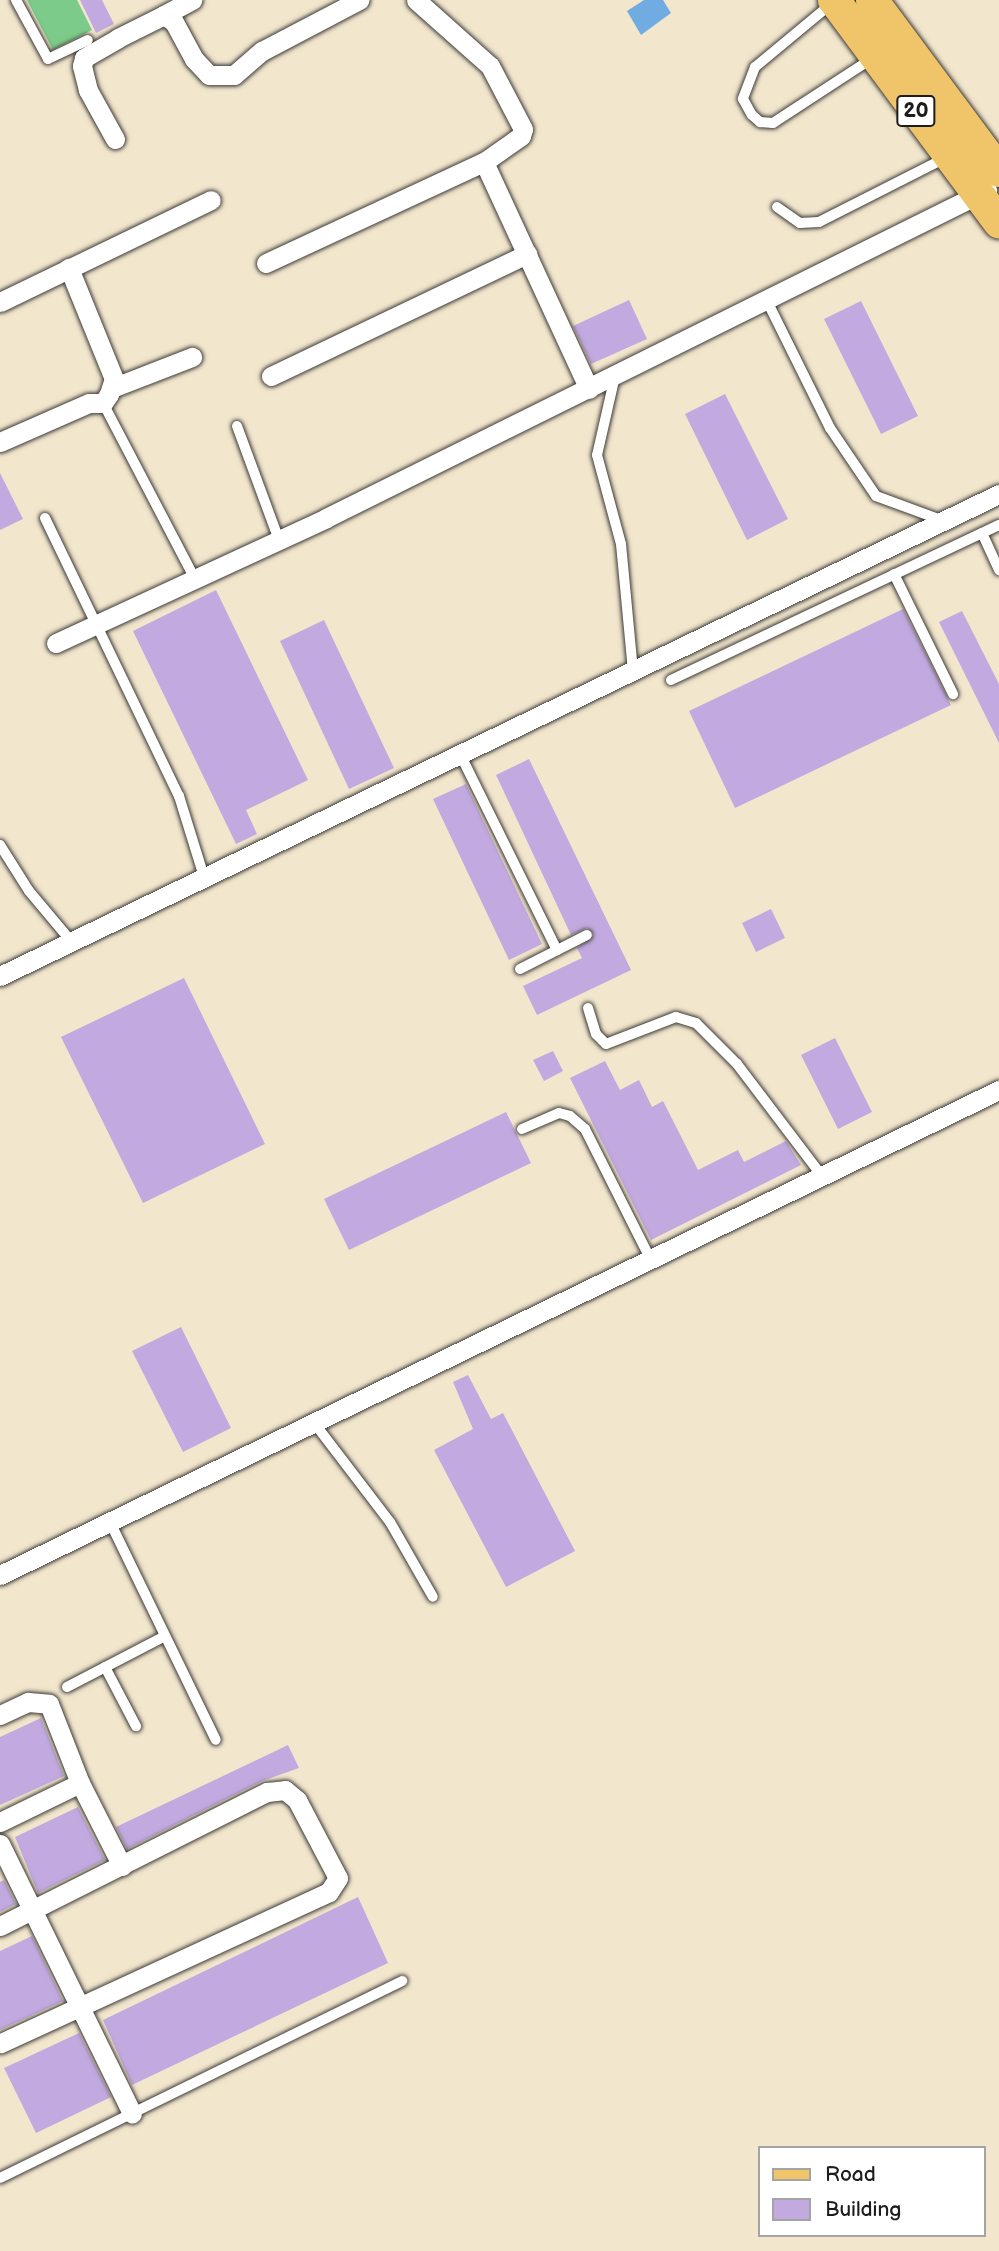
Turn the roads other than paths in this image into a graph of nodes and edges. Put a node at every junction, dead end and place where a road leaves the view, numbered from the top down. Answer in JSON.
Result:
{"nodes":[{"id":1,"x":16,"y":0,"type":"edge"},
{"id":2,"x":192,"y":0,"type":"edge"},
{"id":3,"x":359,"y":0,"type":"edge"},
{"id":4,"x":448,"y":0,"type":"edge"},
{"id":5,"x":834,"y":1,"type":"edge"},
{"id":6,"x":424,"y":5,"type":"edge"},
{"id":7,"x":868,"y":12,"type":"edge"},
{"id":8,"x":164,"y":15,"type":"junction"},
{"id":9,"x":88,"y":40,"type":"dead end"},
{"id":10,"x":875,"y":56,"type":"junction"},
{"id":11,"x":115,"y":139,"type":"dead end"},
{"id":12,"x":949,"y":156,"type":"junction"},
{"id":13,"x":484,"y":162,"type":"junction"},
{"id":14,"x":999,"y":171,"type":"edge"},
{"id":15,"x":989,"y":189,"type":"edge"},
{"id":16,"x":211,"y":200,"type":"dead end"},
{"id":17,"x":776,"y":207,"type":"dead end"},
{"id":18,"x":999,"y":222,"type":"edge"},
{"id":19,"x":527,"y":254,"type":"junction"},
{"id":20,"x":266,"y":263,"type":"dead end"},
{"id":21,"x":69,"y":268,"type":"junction"},
{"id":22,"x":767,"y":301,"type":"junction"},
{"id":23,"x":0,"y":302,"type":"edge"},
{"id":24,"x":192,"y":357,"type":"dead end"},
{"id":25,"x":271,"y":376,"type":"dead end"},
{"id":26,"x":615,"y":376,"type":"junction"},
{"id":27,"x":589,"y":389,"type":"junction"},
{"id":28,"x":107,"y":395,"type":"junction"},
{"id":29,"x":237,"y":426,"type":"dead end"},
{"id":30,"x":0,"y":443,"type":"edge"},
{"id":31,"x":999,"y":494,"type":"edge"},
{"id":32,"x":45,"y":518,"type":"dead end"},
{"id":33,"x":944,"y":521,"type":"junction"},
{"id":34,"x":999,"y":525,"type":"edge"},
{"id":35,"x":982,"y":533,"type":"junction"},
{"id":36,"x":279,"y":541,"type":"junction"},
{"id":37,"x":999,"y":569,"type":"edge"},
{"id":38,"x":894,"y":575,"type":"junction"},
{"id":39,"x":196,"y":581,"type":"junction"},
{"id":40,"x":96,"y":627,"type":"junction"},
{"id":41,"x":56,"y":643,"type":"dead end"},
{"id":42,"x":633,"y":670,"type":"junction"},
{"id":43,"x":671,"y":680,"type":"dead end"},
{"id":44,"x":953,"y":694,"type":"dead end"},
{"id":45,"x":460,"y":754,"type":"junction"},
{"id":46,"x":0,"y":845,"type":"edge"},
{"id":47,"x":204,"y":877,"type":"junction"},
{"id":48,"x":587,"y":934,"type":"dead end"},
{"id":49,"x":71,"y":941,"type":"junction"},
{"id":50,"x":557,"y":950,"type":"junction"},
{"id":51,"x":520,"y":969,"type":"dead end"},
{"id":52,"x":0,"y":975,"type":"edge"},
{"id":53,"x":588,"y":1008,"type":"dead end"},
{"id":54,"x":999,"y":1090,"type":"edge"},
{"id":55,"x":522,"y":1129,"type":"dead end"},
{"id":56,"x":822,"y":1177,"type":"junction"},
{"id":57,"x":651,"y":1260,"type":"junction"},
{"id":58,"x":315,"y":1424,"type":"junction"},
{"id":59,"x":110,"y":1522,"type":"junction"},
{"id":60,"x":0,"y":1575,"type":"edge"},
{"id":61,"x":433,"y":1597,"type":"dead end"},
{"id":62,"x":165,"y":1636,"type":"junction"},
{"id":63,"x":105,"y":1667,"type":"junction"},
{"id":64,"x":67,"y":1687,"type":"dead end"},
{"id":65,"x":0,"y":1715,"type":"edge"},
{"id":66,"x":136,"y":1726,"type":"dead end"},
{"id":67,"x":216,"y":1740,"type":"dead end"},
{"id":68,"x":80,"y":1783,"type":"junction"},
{"id":69,"x":0,"y":1822,"type":"edge"},
{"id":70,"x":0,"y":1844,"type":"edge"},
{"id":71,"x":122,"y":1866,"type":"junction"},
{"id":72,"x":31,"y":1910,"type":"junction"},
{"id":73,"x":0,"y":1926,"type":"edge"},
{"id":74,"x":401,"y":1981,"type":"dead end"},
{"id":75,"x":79,"y":2005,"type":"junction"},
{"id":76,"x":0,"y":2043,"type":"edge"},
{"id":77,"x":132,"y":2113,"type":"junction"},
{"id":78,"x":0,"y":2178,"type":"edge"}],
"edges":[{"from":1,"to":9,"type":"lane"},
{"from":2,"to":8,"type":"street"},
{"from":3,"to":8,"type":"street"},
{"from":4,"to":6,"type":"street"},
{"from":5,"to":7,"type":"main road","number":"20"},
{"from":5,"to":10,"type":"lane"},
{"from":6,"to":13,"type":"street"},
{"from":7,"to":10,"type":"main road","number":"20"},
{"from":7,"to":14,"type":"main road","number":"20"},
{"from":8,"to":11,"type":"street"},
{"from":10,"to":12,"type":"main road","number":"20"},
{"from":12,"to":15,"type":"main road","number":"20"},
{"from":12,"to":17,"type":"lane"},
{"from":13,"to":19,"type":"street"},
{"from":13,"to":20,"type":"street"},
{"from":15,"to":18,"type":"main road","number":"20"},
{"from":15,"to":22,"type":"street"},
{"from":16,"to":21,"type":"street"},
{"from":19,"to":25,"type":"street"},
{"from":19,"to":27,"type":"street"},
{"from":21,"to":23,"type":"street"},
{"from":21,"to":28,"type":"street"},
{"from":22,"to":26,"type":"street"},
{"from":22,"to":33,"type":"lane"},
{"from":24,"to":28,"type":"street"},
{"from":26,"to":27,"type":"street"},
{"from":26,"to":42,"type":"lane"},
{"from":27,"to":36,"type":"street"},
{"from":28,"to":30,"type":"street"},
{"from":28,"to":39,"type":"lane"},
{"from":29,"to":36,"type":"lane"},
{"from":31,"to":33,"type":"street"},
{"from":32,"to":40,"type":"lane"},
{"from":33,"to":42,"type":"street"},
{"from":34,"to":35,"type":"lane"},
{"from":35,"to":37,"type":"lane"},
{"from":35,"to":38,"type":"lane"},
{"from":36,"to":39,"type":"street"},
{"from":38,"to":43,"type":"lane"},
{"from":38,"to":44,"type":"lane"},
{"from":39,"to":40,"type":"street"},
{"from":40,"to":41,"type":"street"},
{"from":40,"to":47,"type":"lane"},
{"from":42,"to":45,"type":"street"},
{"from":45,"to":47,"type":"street"},
{"from":45,"to":50,"type":"lane"},
{"from":46,"to":49,"type":"lane"},
{"from":47,"to":49,"type":"street"},
{"from":48,"to":50,"type":"lane"},
{"from":49,"to":52,"type":"street"},
{"from":50,"to":51,"type":"lane"},
{"from":53,"to":56,"type":"lane"},
{"from":54,"to":56,"type":"street"},
{"from":55,"to":57,"type":"lane"},
{"from":56,"to":57,"type":"street"},
{"from":57,"to":58,"type":"street"},
{"from":58,"to":59,"type":"street"},
{"from":58,"to":61,"type":"lane"},
{"from":59,"to":60,"type":"street"},
{"from":59,"to":62,"type":"lane"},
{"from":62,"to":63,"type":"lane"},
{"from":62,"to":67,"type":"lane"},
{"from":63,"to":64,"type":"lane"},
{"from":63,"to":66,"type":"lane"},
{"from":65,"to":68,"type":"street"},
{"from":68,"to":69,"type":"street"},
{"from":68,"to":71,"type":"street"},
{"from":70,"to":72,"type":"street"},
{"from":71,"to":72,"type":"street"},
{"from":71,"to":75,"type":"street"},
{"from":72,"to":73,"type":"street"},
{"from":72,"to":75,"type":"street"},
{"from":74,"to":77,"type":"lane"},
{"from":75,"to":76,"type":"street"},
{"from":75,"to":77,"type":"street"},
{"from":77,"to":78,"type":"lane"}]}
